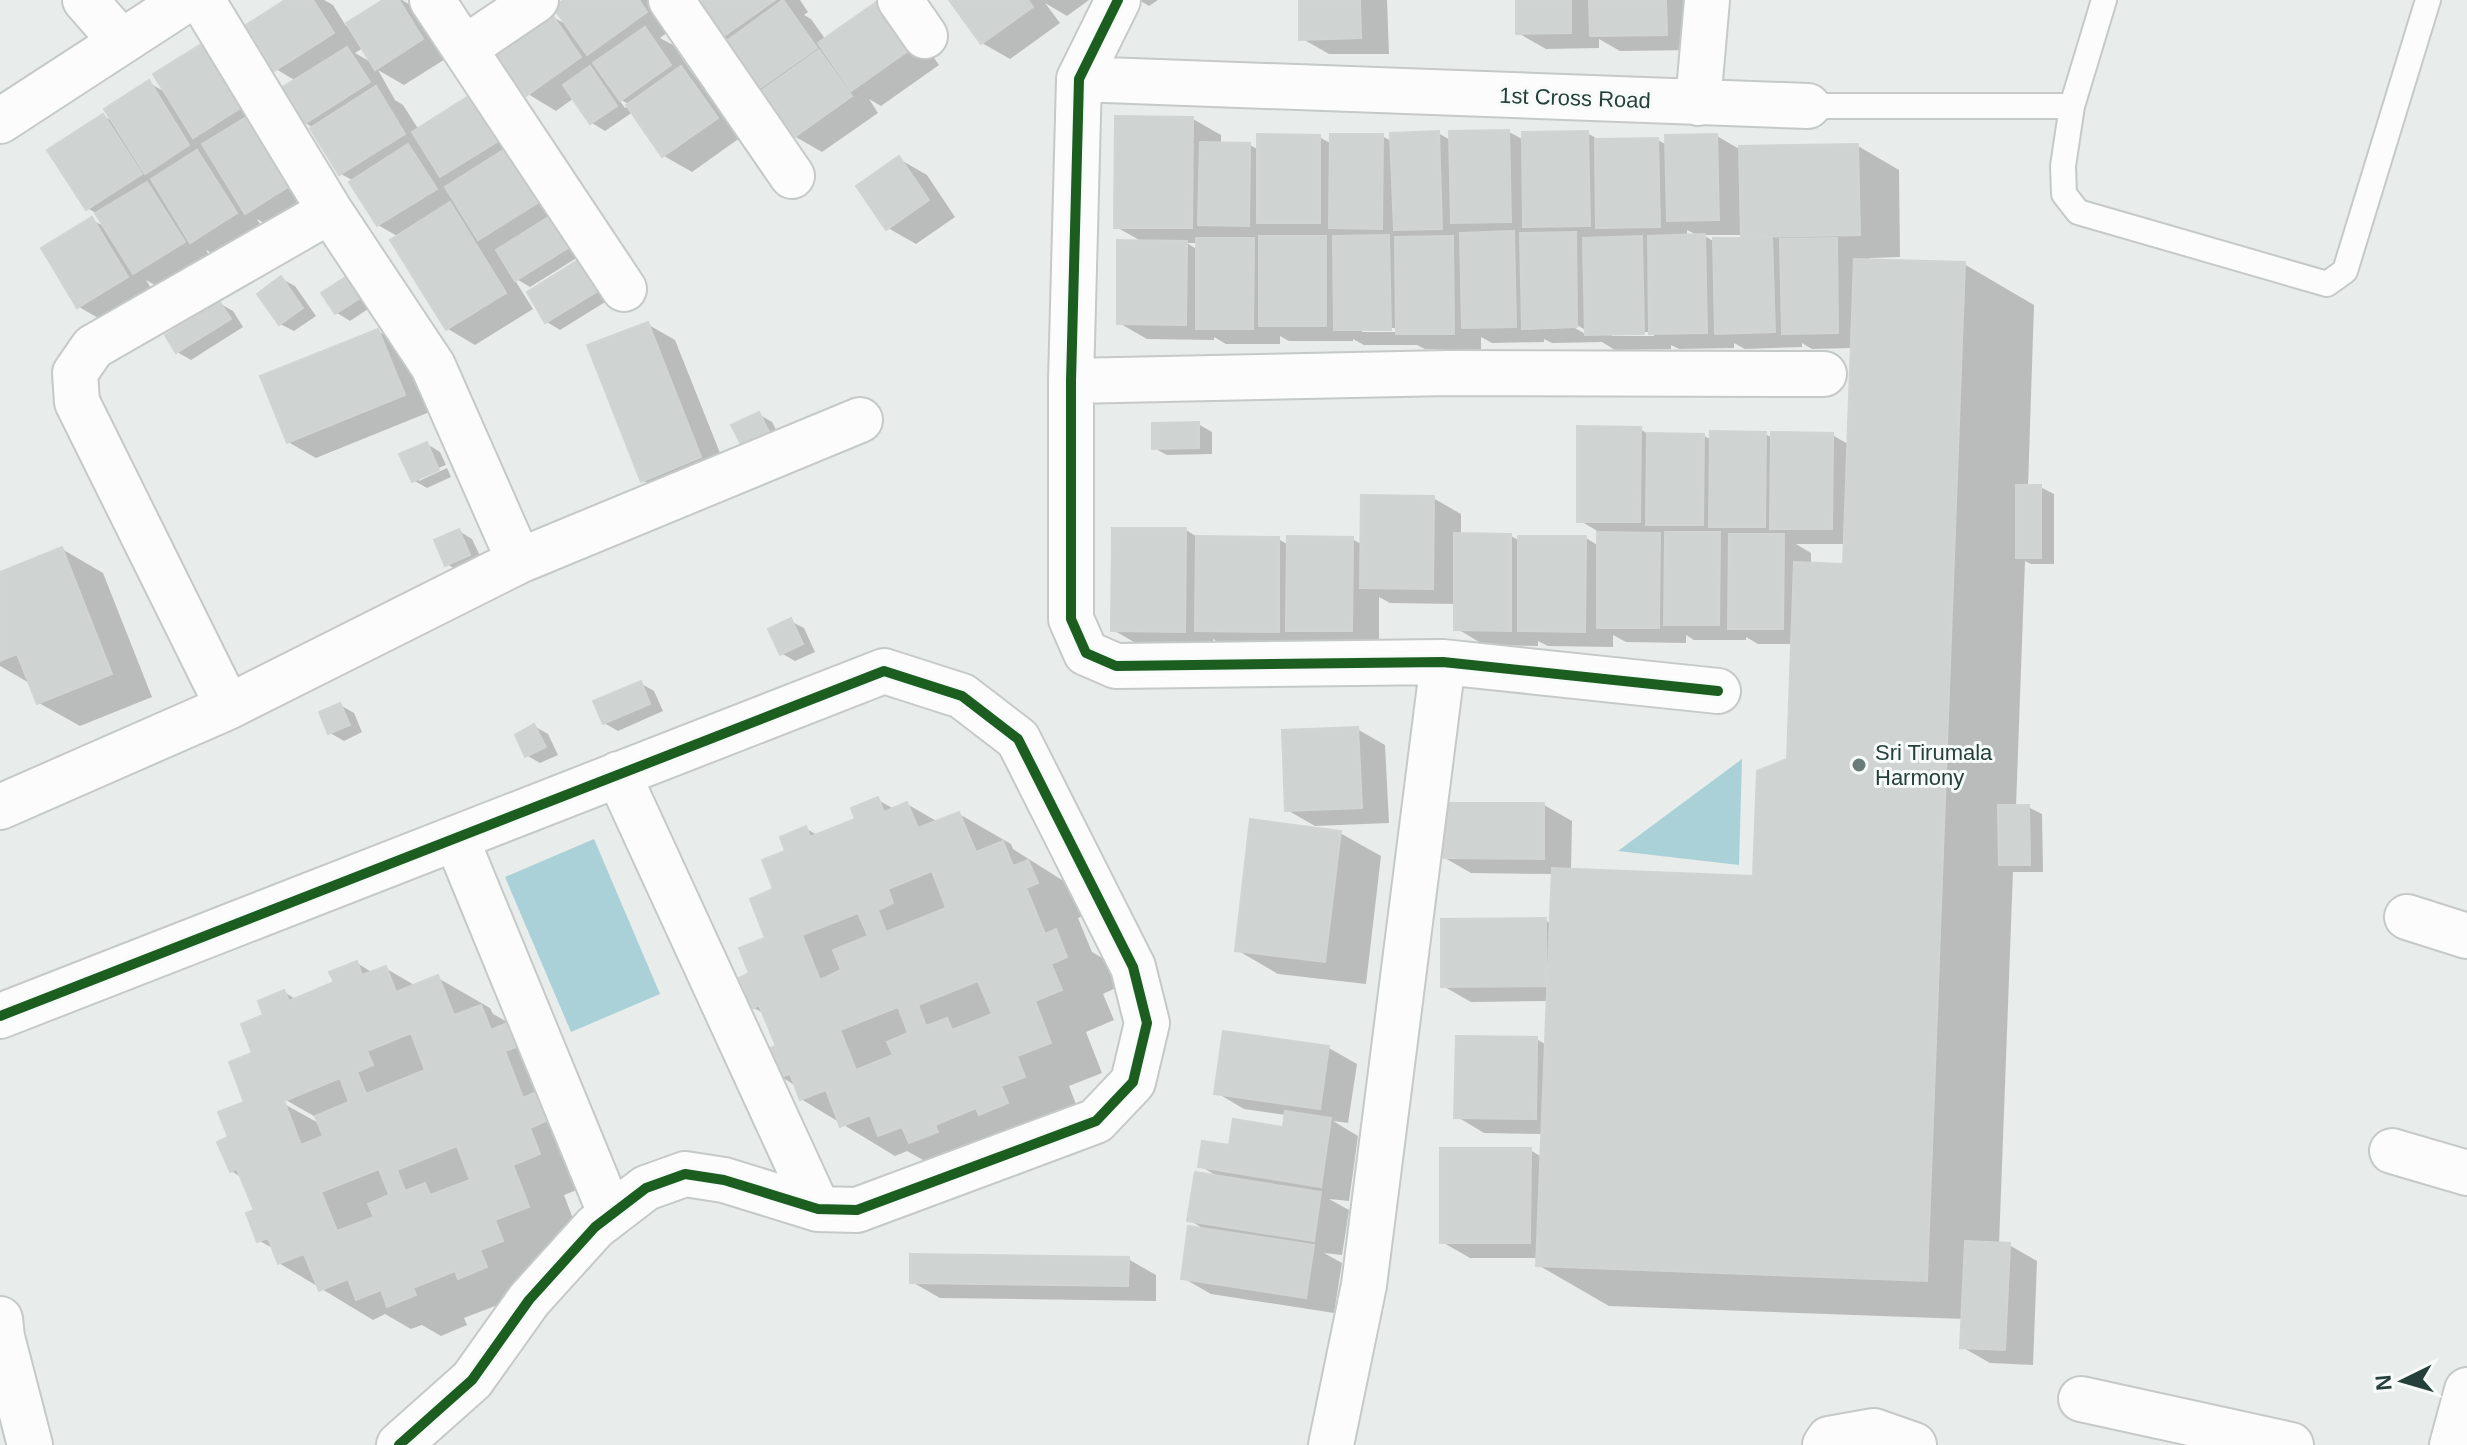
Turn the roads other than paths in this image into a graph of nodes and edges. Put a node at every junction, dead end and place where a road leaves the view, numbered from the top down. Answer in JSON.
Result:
{"nodes":[{"id":1,"x":85,"y":0,"type":"edge"},
{"id":2,"x":186,"y":0,"type":"edge"},
{"id":3,"x":202,"y":0,"type":"edge"},
{"id":4,"x":432,"y":0,"type":"edge"},
{"id":5,"x":536,"y":0,"type":"edge"},
{"id":6,"x":671,"y":0,"type":"edge"},
{"id":7,"x":900,"y":0,"type":"edge"},
{"id":8,"x":1118,"y":0,"type":"edge"},
{"id":9,"x":1707,"y":0,"type":"edge"},
{"id":10,"x":2104,"y":0,"type":"edge"},
{"id":11,"x":2428,"y":0,"type":"edge"},
{"id":12,"x":925,"y":36,"type":"dead end"},
{"id":13,"x":121,"y":41,"type":"junction"},
{"id":14,"x":465,"y":48,"type":"junction"},
{"id":15,"x":1079,"y":79,"type":"junction"},
{"id":16,"x":1698,"y":103,"type":"junction"},
{"id":17,"x":1808,"y":106,"type":"joint"},
{"id":18,"x":2072,"y":106,"type":"junction"},
{"id":19,"x":0,"y":121,"type":"edge"},
{"id":20,"x":792,"y":176,"type":"dead end"},
{"id":21,"x":330,"y":211,"type":"junction"},
{"id":22,"x":624,"y":289,"type":"dead end"},
{"id":23,"x":1824,"y":374,"type":"dead end"},
{"id":24,"x":1071,"y":381,"type":"junction"},
{"id":25,"x":860,"y":420,"type":"dead end"},
{"id":26,"x":519,"y":561,"type":"junction"},
{"id":27,"x":1443,"y":662,"type":"junction"},
{"id":28,"x":1718,"y":691,"type":"dead end"},
{"id":29,"x":228,"y":707,"type":"junction"},
{"id":30,"x":618,"y":774,"type":"junction"},
{"id":31,"x":0,"y":807,"type":"edge"},
{"id":32,"x":456,"y":838,"type":"junction"},
{"id":33,"x":2407,"y":917,"type":"dead end"},
{"id":34,"x":2467,"y":936,"type":"edge"},
{"id":35,"x":0,"y":1016,"type":"edge"},
{"id":36,"x":2392,"y":1151,"type":"dead end"},
{"id":37,"x":2467,"y":1173,"type":"edge"},
{"id":38,"x":818,"y":1209,"type":"junction"},
{"id":39,"x":611,"y":1215,"type":"junction"},
{"id":40,"x":0,"y":1319,"type":"edge"},
{"id":41,"x":2467,"y":1390,"type":"edge"},
{"id":42,"x":2081,"y":1399,"type":"dead end"},
{"id":43,"x":30,"y":1445,"type":"edge"},
{"id":44,"x":399,"y":1445,"type":"edge"},
{"id":45,"x":1331,"y":1445,"type":"edge"},
{"id":46,"x":1825,"y":1445,"type":"edge"},
{"id":47,"x":1914,"y":1445,"type":"edge"},
{"id":48,"x":2291,"y":1445,"type":"edge"},
{"id":49,"x":2452,"y":1445,"type":"edge"}],
"edges":[{"from":1,"to":13,"type":"street"},
{"from":2,"to":13,"type":"street"},
{"from":3,"to":21,"type":"street"},
{"from":4,"to":14,"type":"street"},
{"from":5,"to":14,"type":"street"},
{"from":6,"to":20,"type":"street"},
{"from":7,"to":12,"type":"street"},
{"from":8,"to":15,"type":"street"},
{"from":9,"to":16,"type":"street"},
{"from":10,"to":18,"type":"lane"},
{"from":11,"to":18,"type":"lane"},
{"from":13,"to":19,"type":"street"},
{"from":14,"to":22,"type":"street"},
{"from":15,"to":16,"type":"street","name":"1st Cross Road"},
{"from":15,"to":24,"type":"street"},
{"from":16,"to":17,"type":"street","name":"1st Cross Road"},
{"from":17,"to":18,"type":"lane","name":"1st Cross Road"},
{"from":21,"to":26,"type":"street"},
{"from":21,"to":29,"type":"street"},
{"from":23,"to":24,"type":"street"},
{"from":24,"to":27,"type":"street"},
{"from":25,"to":26,"type":"street"},
{"from":26,"to":29,"type":"street"},
{"from":27,"to":28,"type":"street"},
{"from":27,"to":45,"type":"street"},
{"from":29,"to":31,"type":"street"},
{"from":30,"to":32,"type":"street"},
{"from":30,"to":38,"type":"street"},
{"from":30,"to":38,"type":"street"},
{"from":32,"to":35,"type":"street"},
{"from":32,"to":39,"type":"street"},
{"from":33,"to":34,"type":"street"},
{"from":36,"to":37,"type":"street"},
{"from":38,"to":39,"type":"street"},
{"from":39,"to":44,"type":"street"},
{"from":40,"to":43,"type":"street"},
{"from":41,"to":49,"type":"street"},
{"from":42,"to":48,"type":"street"},
{"from":46,"to":47,"type":"street"}]}
